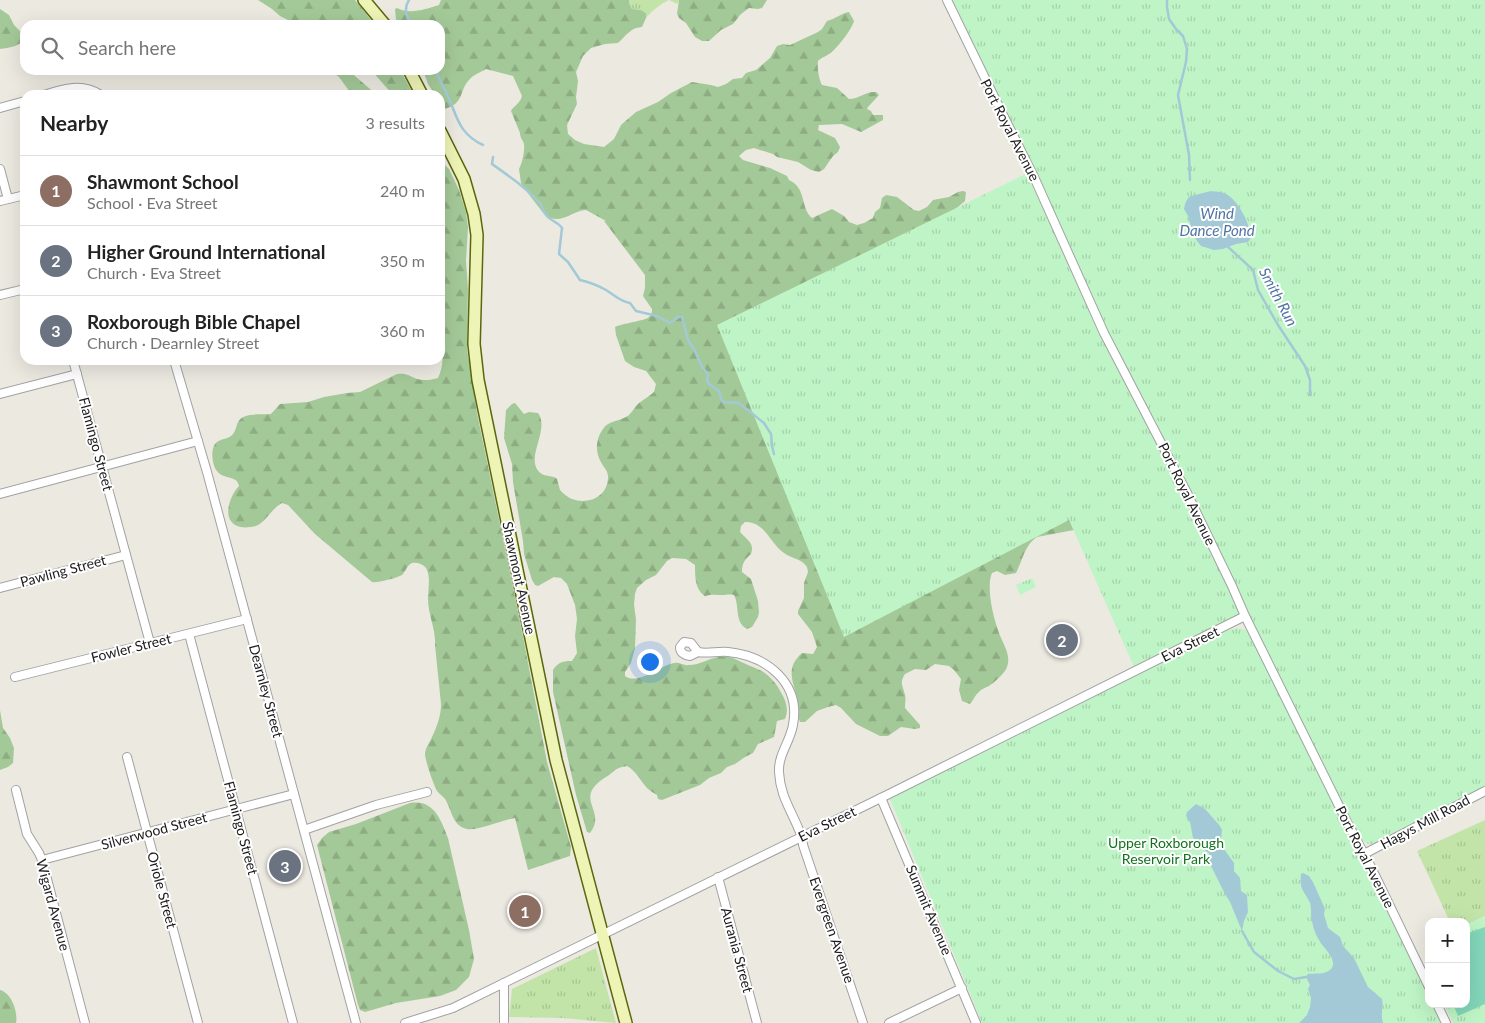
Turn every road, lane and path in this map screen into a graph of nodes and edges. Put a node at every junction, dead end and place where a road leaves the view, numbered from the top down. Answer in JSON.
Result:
{"nodes":[{"id":1,"x":364,"y":0,"type":"edge"},
{"id":2,"x":947,"y":0,"type":"edge"},
{"id":3,"x":381,"y":20,"type":"edge"},
{"id":4,"x":412,"y":75,"type":"edge"},
{"id":5,"x":65,"y":90,"type":"edge"},
{"id":6,"x":92,"y":90,"type":"edge"},
{"id":7,"x":419,"y":90,"type":"edge"},
{"id":8,"x":20,"y":102,"type":"edge"},
{"id":9,"x":0,"y":108,"type":"edge"},
{"id":10,"x":445,"y":141,"type":"edge"},
{"id":11,"x":0,"y":169,"type":"edge"},
{"id":12,"x":20,"y":196,"type":"edge"},
{"id":13,"x":4,"y":200,"type":"edge"},
{"id":14,"x":20,"y":290,"type":"edge"},
{"id":15,"x":0,"y":296,"type":"edge"},
{"id":16,"x":74,"y":365,"type":"edge"},
{"id":17,"x":175,"y":365,"type":"edge"},
{"id":18,"x":77,"y":374,"type":"junction"},
{"id":19,"x":0,"y":394,"type":"edge"},
{"id":20,"x":198,"y":441,"type":"junction"},
{"id":21,"x":102,"y":466,"type":"junction"},
{"id":22,"x":0,"y":494,"type":"edge"},
{"id":23,"x":126,"y":555,"type":"junction"},
{"id":24,"x":0,"y":588,"type":"edge"},
{"id":25,"x":1246,"y":616,"type":"junction"},
{"id":26,"x":247,"y":619,"type":"junction"},
{"id":27,"x":189,"y":634,"type":"junction"},
{"id":28,"x":150,"y":643,"type":"junction"},
{"id":29,"x":698,"y":652,"type":"dead end"},
{"id":30,"x":15,"y":677,"type":"dead end"},
{"id":31,"x":127,"y":757,"type":"dead end"},
{"id":32,"x":16,"y":790,"type":"dead end"},
{"id":33,"x":1485,"y":790,"type":"edge"},
{"id":34,"x":427,"y":792,"type":"dead end"},
{"id":35,"x":294,"y":794,"type":"junction"},
{"id":36,"x":881,"y":798,"type":"junction"},
{"id":37,"x":235,"y":809,"type":"junction"},
{"id":38,"x":304,"y":830,"type":"junction"},
{"id":39,"x":147,"y":832,"type":"junction"},
{"id":40,"x":801,"y":837,"type":"junction"},
{"id":41,"x":1364,"y":854,"type":"junction"},
{"id":42,"x":42,"y":860,"type":"junction"},
{"id":43,"x":718,"y":877,"type":"junction"},
{"id":44,"x":603,"y":935,"type":"junction"},
{"id":45,"x":1425,"y":979,"type":"edge"},
{"id":46,"x":504,"y":983,"type":"junction"},
{"id":47,"x":962,"y":988,"type":"junction"},
{"id":48,"x":1439,"y":1008,"type":"edge"},
{"id":49,"x":85,"y":1023,"type":"edge"},
{"id":50,"x":198,"y":1023,"type":"edge"},
{"id":51,"x":293,"y":1023,"type":"edge"},
{"id":52,"x":356,"y":1023,"type":"edge"},
{"id":53,"x":405,"y":1023,"type":"edge"},
{"id":54,"x":504,"y":1023,"type":"edge"},
{"id":55,"x":626,"y":1023,"type":"edge"},
{"id":56,"x":757,"y":1023,"type":"edge"},
{"id":57,"x":864,"y":1023,"type":"edge"},
{"id":58,"x":890,"y":1023,"type":"edge"},
{"id":59,"x":976,"y":1023,"type":"edge"},
{"id":60,"x":1446,"y":1023,"type":"edge"}],
"edges":[{"from":1,"to":3,"type":"main road"},
{"from":2,"to":25,"type":"street","name":"Port Royal Avenue"},
{"from":4,"to":7,"type":"main road"},
{"from":5,"to":6,"type":"street"},
{"from":8,"to":9,"type":"street"},
{"from":10,"to":44,"type":"main road","name":"Shawmont Avenue"},
{"from":11,"to":13,"type":"street"},
{"from":12,"to":13,"type":"street"},
{"from":14,"to":15,"type":"street"},
{"from":16,"to":18,"type":"street","name":"Flamingo Street"},
{"from":17,"to":20,"type":"street","name":"Dearnley Street"},
{"from":18,"to":19,"type":"street"},
{"from":18,"to":21,"type":"street","name":"Flamingo Street"},
{"from":20,"to":21,"type":"street"},
{"from":20,"to":26,"type":"street","name":"Dearnley Street"},
{"from":21,"to":22,"type":"street"},
{"from":21,"to":23,"type":"street","name":"Flamingo Street"},
{"from":23,"to":24,"type":"street","name":"Pawling Street"},
{"from":23,"to":28,"type":"street","name":"Flamingo Street"},
{"from":25,"to":36,"type":"street","name":"Eva Street"},
{"from":25,"to":41,"type":"street","name":"Port Royal Avenue"},
{"from":26,"to":27,"type":"street","name":"Fowler Street"},
{"from":26,"to":35,"type":"street","name":"Dearnley Street"},
{"from":27,"to":28,"type":"street","name":"Fowler Street"},
{"from":27,"to":37,"type":"street","name":"Flamingo Street"},
{"from":28,"to":30,"type":"street","name":"Fowler Street"},
{"from":29,"to":40,"type":"street","name":"Evergreen Avenue"},
{"from":31,"to":39,"type":"street","name":"Oriole Street"},
{"from":32,"to":42,"type":"street","name":"Wigard Avenue"},
{"from":33,"to":41,"type":"street","name":"Hagys Mill Road"},
{"from":34,"to":38,"type":"street"},
{"from":35,"to":37,"type":"street","name":"Silverwood Street"},
{"from":35,"to":38,"type":"street","name":"Dearnley Street"},
{"from":36,"to":40,"type":"street","name":"Eva Street"},
{"from":36,"to":47,"type":"street","name":"Summit Avenue"},
{"from":37,"to":39,"type":"street","name":"Silverwood Street"},
{"from":37,"to":51,"type":"street","name":"Flamingo Street"},
{"from":38,"to":52,"type":"street","name":"Dearnley Street"},
{"from":39,"to":42,"type":"street","name":"Silverwood Street"},
{"from":39,"to":50,"type":"street","name":"Oriole Street"},
{"from":40,"to":43,"type":"street","name":"Eva Street"},
{"from":40,"to":57,"type":"street","name":"Evergreen Avenue"},
{"from":41,"to":45,"type":"street","name":"Port Royal Avenue"},
{"from":42,"to":49,"type":"street","name":"Wigard Avenue"},
{"from":43,"to":44,"type":"street","name":"Eva Street"},
{"from":43,"to":56,"type":"street","name":"Aurania Street"},
{"from":44,"to":46,"type":"street","name":"Eva Street"},
{"from":44,"to":55,"type":"main road","name":"Shawmont Avenue"},
{"from":46,"to":53,"type":"street","name":"Eva Street"},
{"from":46,"to":54,"type":"street"},
{"from":47,"to":58,"type":"street"},
{"from":47,"to":59,"type":"street","name":"Summit Avenue"},
{"from":48,"to":60,"type":"street"}]}
